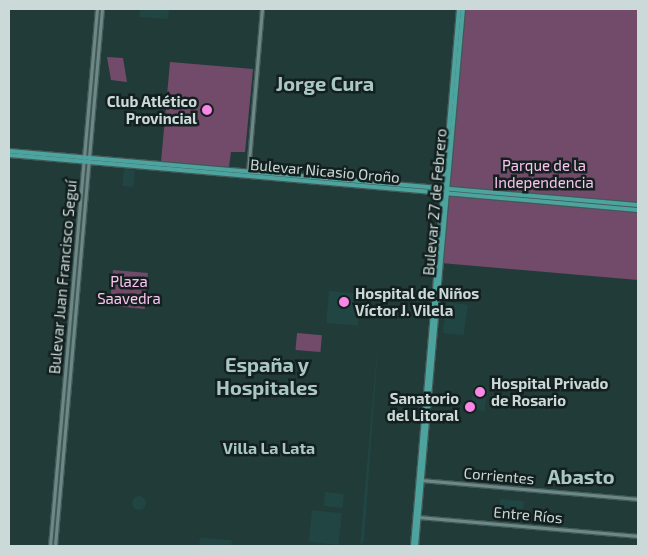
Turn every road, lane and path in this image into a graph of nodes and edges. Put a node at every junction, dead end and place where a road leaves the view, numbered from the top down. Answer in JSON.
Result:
{"nodes":[{"id":1,"x":97,"y":9,"type":"edge"},
{"id":2,"x":102,"y":9,"type":"edge"},
{"id":3,"x":262,"y":9,"type":"edge"},
{"id":4,"x":459,"y":9,"type":"edge"},
{"id":5,"x":463,"y":9,"type":"edge"},
{"id":6,"x":9,"y":151,"type":"edge"},
{"id":7,"x":9,"y":155,"type":"edge"},
{"id":8,"x":87,"y":160,"type":"junction"},
{"id":9,"x":248,"y":174,"type":"junction"},
{"id":10,"x":445,"y":191,"type":"junction"},
{"id":11,"x":638,"y":205,"type":"edge"},
{"id":12,"x":638,"y":210,"type":"edge"},
{"id":13,"x":420,"y":480,"type":"junction"},
{"id":14,"x":638,"y":499,"type":"edge"},
{"id":15,"x":417,"y":517,"type":"junction"},
{"id":16,"x":638,"y":536,"type":"edge"},
{"id":17,"x":50,"y":546,"type":"edge"},
{"id":18,"x":55,"y":546,"type":"edge"},
{"id":19,"x":415,"y":546,"type":"edge"}],
"edges":[{"from":1,"to":8,"type":"main road","name":"Bulevar Juan Francisco Seguí"},
{"from":2,"to":8,"type":"main road","name":"Bulevar Juan Francisco Seguí"},
{"from":3,"to":9,"type":"main road"},
{"from":4,"to":10,"type":"main road","name":"Bulevar 27 de Febrero"},
{"from":5,"to":10,"type":"main road","name":"Bulevar 27 de Febrero"},
{"from":6,"to":8,"type":"main road","name":"Bulevar Nicasio Oroño"},
{"from":7,"to":8,"type":"main road","name":"Bulevar Nicasio Oroño"},
{"from":8,"to":9,"type":"main road","name":"Bulevar Nicasio Oroño"},
{"from":8,"to":17,"type":"main road","name":"Bulevar Juan Francisco Seguí"},
{"from":8,"to":18,"type":"main road","name":"Bulevar Juan Francisco Seguí"},
{"from":9,"to":10,"type":"main road","name":"Bulevar Nicasio Oroño"},
{"from":10,"to":11,"type":"main road","name":"Bulevar Nicasio Oroño"},
{"from":10,"to":12,"type":"main road","name":"Bulevar Nicasio Oroño"},
{"from":10,"to":13,"type":"main road","name":"Bulevar 27 de Febrero"},
{"from":13,"to":14,"type":"main road","name":"Corrientes"},
{"from":13,"to":15,"type":"main road","name":"Bulevar 27 de Febrero"},
{"from":15,"to":16,"type":"main road","name":"Entre Ríos"},
{"from":15,"to":19,"type":"main road","name":"Bulevar 27 de Febrero"}]}
